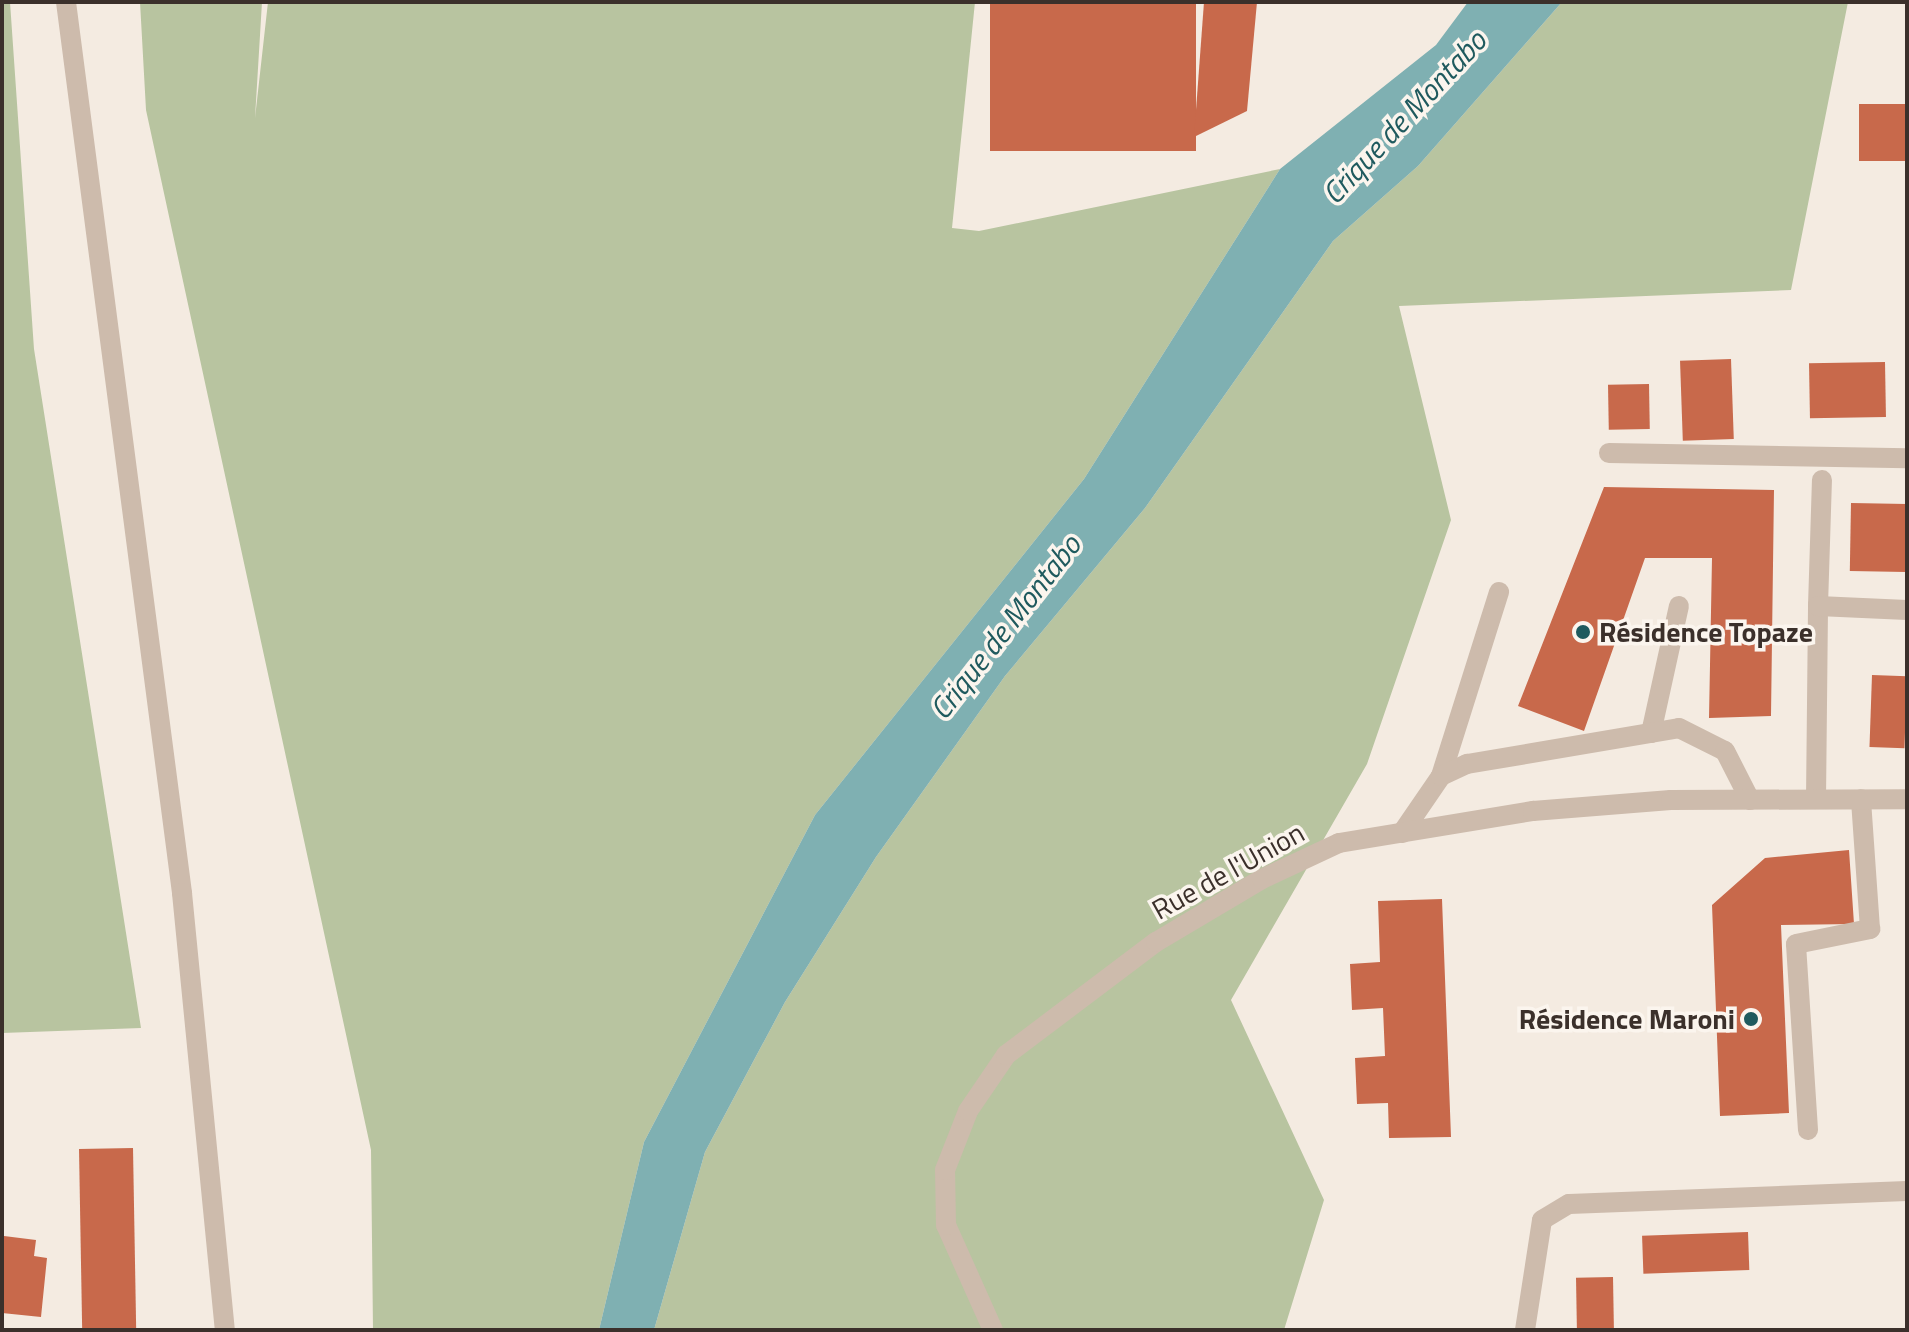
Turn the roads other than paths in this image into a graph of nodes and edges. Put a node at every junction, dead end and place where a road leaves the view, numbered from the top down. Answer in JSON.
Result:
{"nodes":[{"id":1,"x":66,"y":2,"type":"edge"},
{"id":2,"x":1609,"y":453,"type":"dead end"},
{"id":3,"x":1907,"y":458,"type":"edge"},
{"id":4,"x":1822,"y":480,"type":"dead end"},
{"id":5,"x":1499,"y":592,"type":"dead end"},
{"id":6,"x":1679,"y":606,"type":"dead end"},
{"id":7,"x":1818,"y":606,"type":"junction"},
{"id":8,"x":1907,"y":610,"type":"edge"},
{"id":9,"x":1651,"y":733,"type":"junction"},
{"id":10,"x":1441,"y":776,"type":"junction"},
{"id":11,"x":1816,"y":799,"type":"junction"},
{"id":12,"x":1861,"y":799,"type":"junction"},
{"id":13,"x":1907,"y":799,"type":"edge"},
{"id":14,"x":1750,"y":800,"type":"junction"},
{"id":15,"x":1402,"y":833,"type":"junction"},
{"id":16,"x":1808,"y":1130,"type":"dead end"},
{"id":17,"x":1907,"y":1191,"type":"edge"},
{"id":18,"x":225,"y":1330,"type":"edge"},
{"id":19,"x":993,"y":1330,"type":"edge"},
{"id":20,"x":1525,"y":1330,"type":"edge"}],
"edges":[{"from":1,"to":18,"type":"street"},
{"from":2,"to":3,"type":"street"},
{"from":4,"to":7,"type":"street"},
{"from":5,"to":10,"type":"street"},
{"from":6,"to":9,"type":"street"},
{"from":7,"to":8,"type":"street"},
{"from":7,"to":11,"type":"street"},
{"from":9,"to":10,"type":"street"},
{"from":9,"to":14,"type":"street"},
{"from":10,"to":15,"type":"street"},
{"from":11,"to":12,"type":"street","name":"Rue de l'Union"},
{"from":11,"to":14,"type":"street","name":"Rue de l'Union"},
{"from":12,"to":13,"type":"street","name":"Rue de l'Union"},
{"from":12,"to":16,"type":"street"},
{"from":14,"to":15,"type":"street","name":"Rue de l'Union"},
{"from":15,"to":19,"type":"street","name":"Rue de l'Union"},
{"from":17,"to":20,"type":"street"}]}
